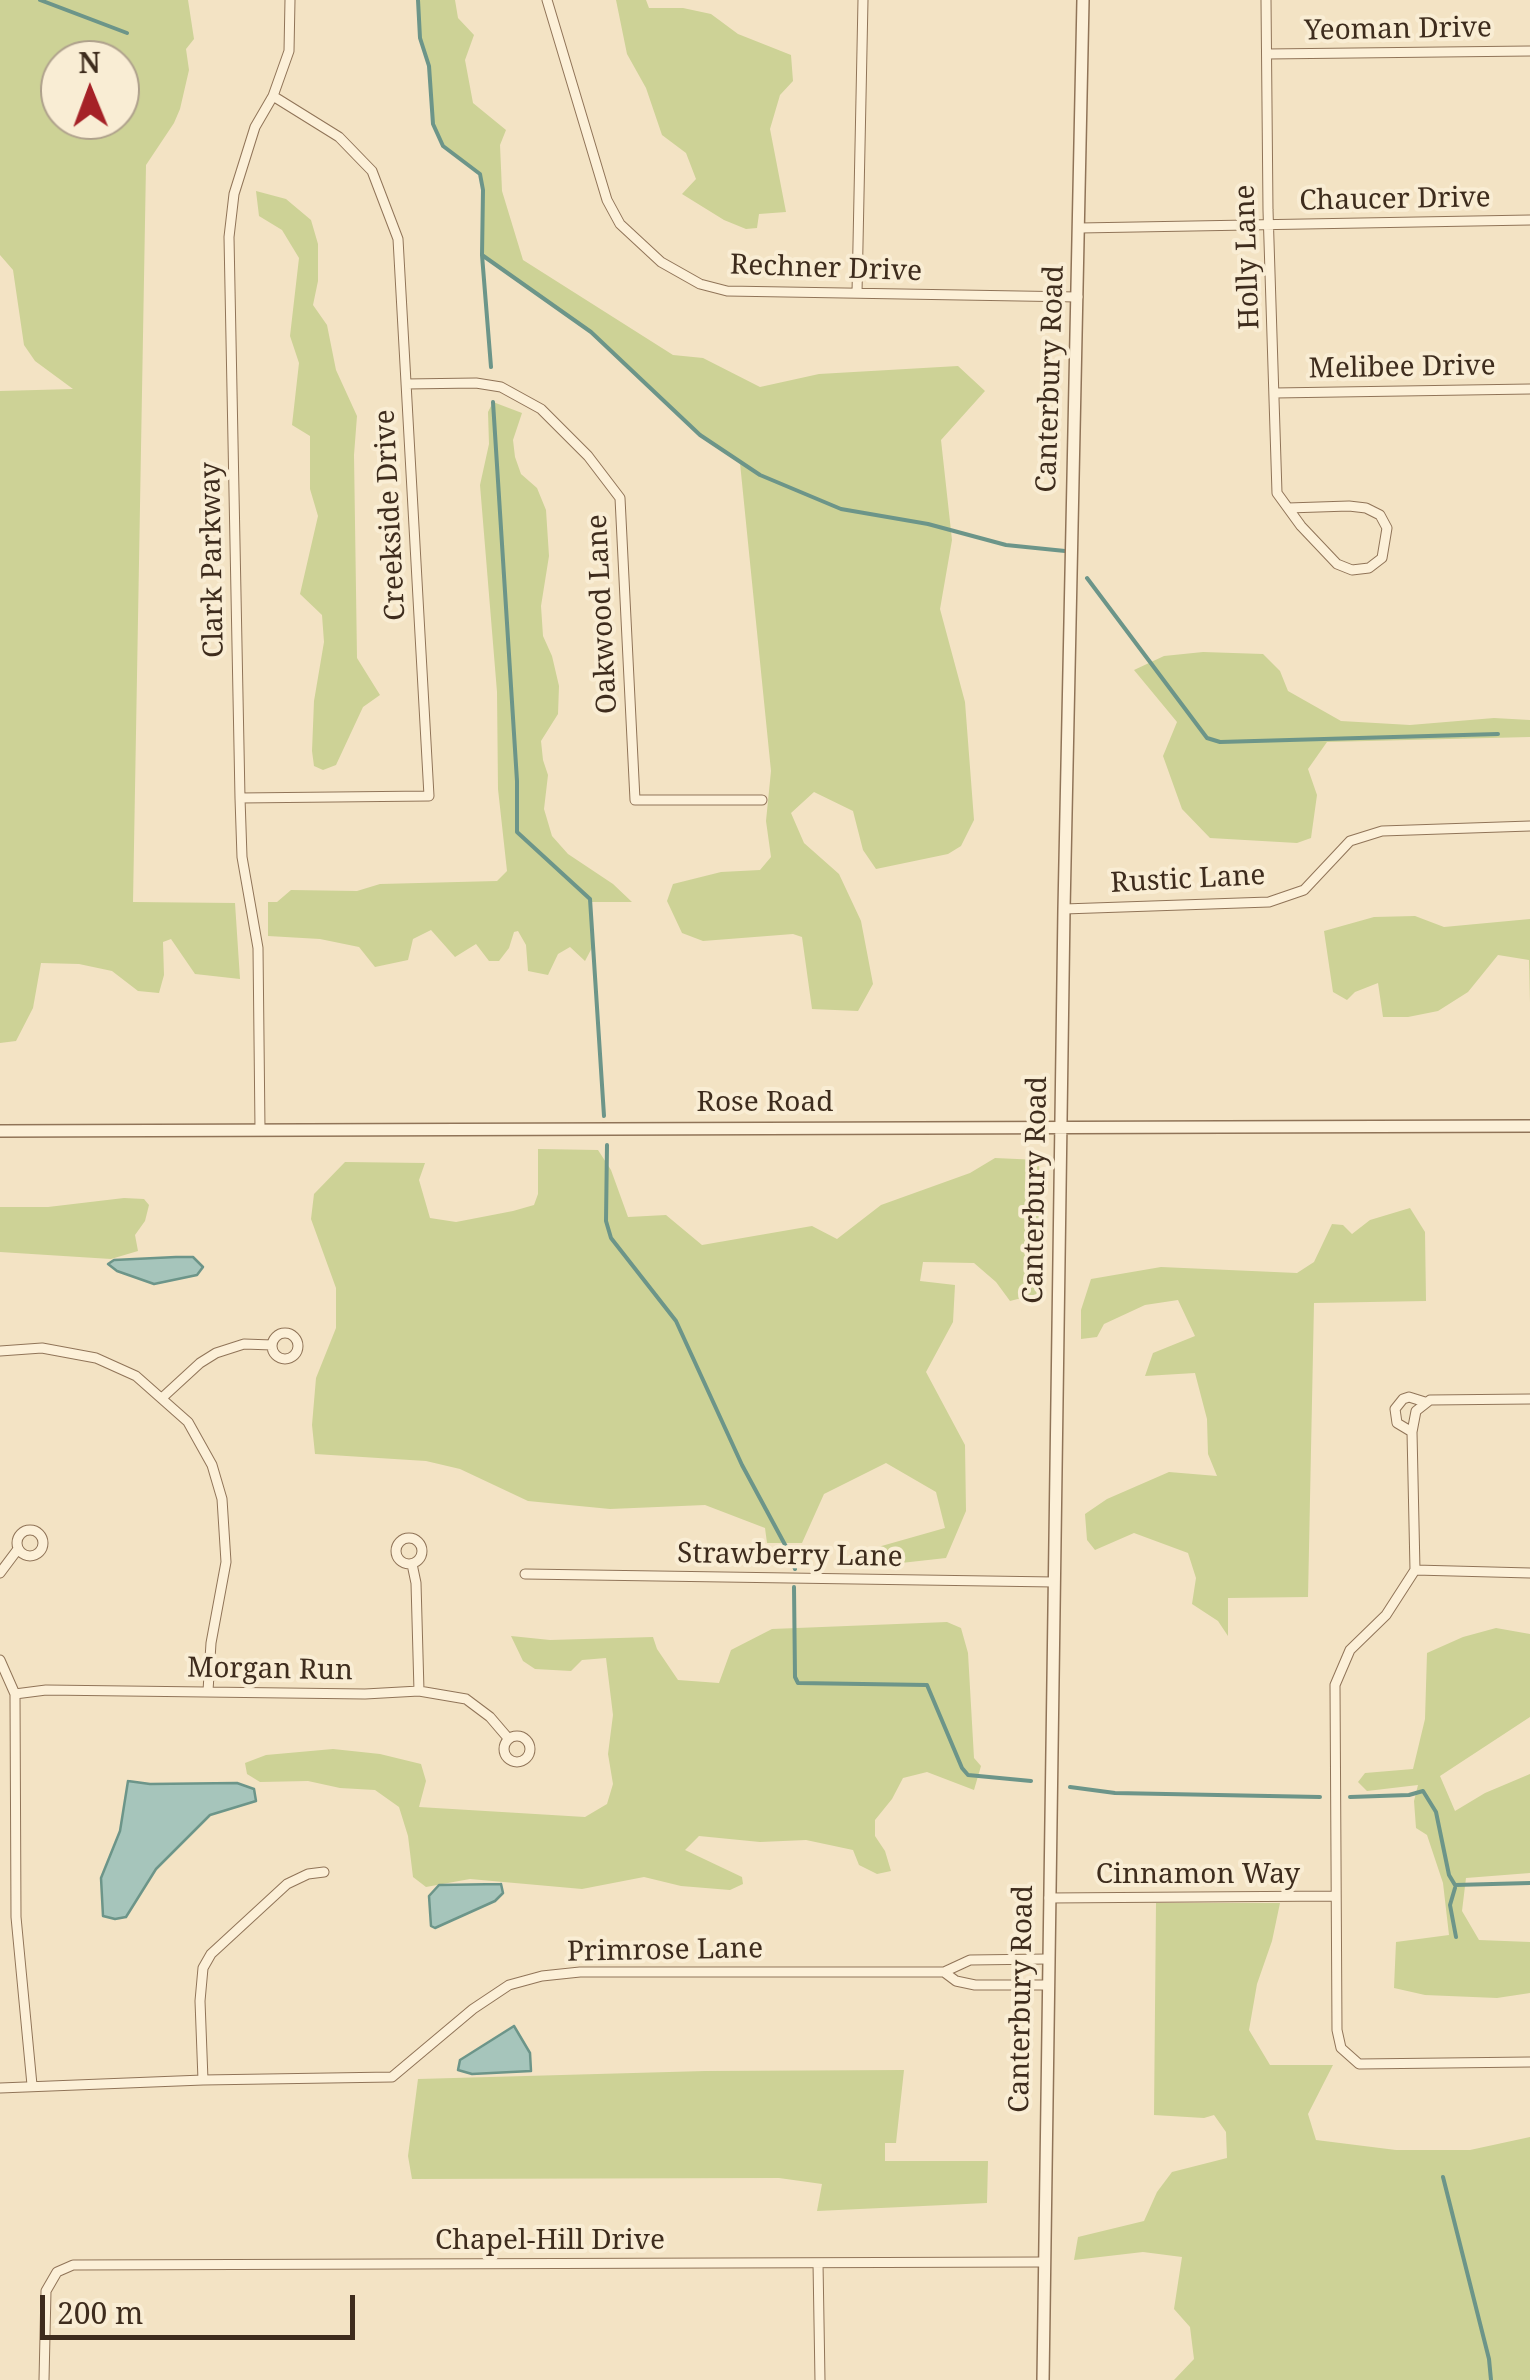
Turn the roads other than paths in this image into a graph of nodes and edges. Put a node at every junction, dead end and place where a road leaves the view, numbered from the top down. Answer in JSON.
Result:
{"nodes":[{"id":1,"x":290,"y":0,"type":"edge"},
{"id":2,"x":547,"y":0,"type":"edge"},
{"id":3,"x":863,"y":0,"type":"edge"},
{"id":4,"x":1083,"y":0,"type":"edge"},
{"id":5,"x":1266,"y":0,"type":"edge"},
{"id":6,"x":1530,"y":52,"type":"edge"},
{"id":7,"x":1267,"y":54,"type":"junction"},
{"id":8,"x":273,"y":96,"type":"junction"},
{"id":9,"x":1530,"y":220,"type":"edge"},
{"id":10,"x":1268,"y":224,"type":"junction"},
{"id":11,"x":1080,"y":228,"type":"junction"},
{"id":12,"x":857,"y":293,"type":"junction"},
{"id":13,"x":1078,"y":297,"type":"junction"},
{"id":14,"x":406,"y":384,"type":"junction"},
{"id":15,"x":1530,"y":388,"type":"edge"},
{"id":16,"x":1275,"y":393,"type":"junction"},
{"id":17,"x":1288,"y":508,"type":"junction"},
{"id":18,"x":240,"y":798,"type":"junction"},
{"id":19,"x":762,"y":800,"type":"dead end"},
{"id":20,"x":1530,"y":826,"type":"edge"},
{"id":21,"x":1064,"y":908,"type":"junction"},
{"id":22,"x":1530,"y":1126,"type":"edge"},
{"id":23,"x":1062,"y":1128,"type":"junction"},
{"id":24,"x":260,"y":1129,"type":"junction"},
{"id":25,"x":0,"y":1132,"type":"edge"},
{"id":26,"x":272,"y":1345,"type":"dead end"},
{"id":27,"x":0,"y":1351,"type":"edge"},
{"id":28,"x":163,"y":1397,"type":"junction"},
{"id":29,"x":1530,"y":1399,"type":"edge"},
{"id":30,"x":1425,"y":1402,"type":"junction"},
{"id":31,"x":1412,"y":1432,"type":"junction"},
{"id":32,"x":18,"y":1549,"type":"dead end"},
{"id":33,"x":412,"y":1564,"type":"dead end"},
{"id":34,"x":1414,"y":1570,"type":"junction"},
{"id":35,"x":0,"y":1573,"type":"edge"},
{"id":36,"x":1530,"y":1573,"type":"edge"},
{"id":37,"x":525,"y":1574,"type":"dead end"},
{"id":38,"x":1054,"y":1582,"type":"junction"},
{"id":39,"x":0,"y":1660,"type":"edge"},
{"id":40,"x":208,"y":1691,"type":"junction"},
{"id":41,"x":418,"y":1691,"type":"junction"},
{"id":42,"x":15,"y":1694,"type":"junction"},
{"id":43,"x":508,"y":1738,"type":"dead end"},
{"id":44,"x":324,"y":1872,"type":"dead end"},
{"id":45,"x":1336,"y":1896,"type":"junction"},
{"id":46,"x":1050,"y":1898,"type":"junction"},
{"id":47,"x":1047,"y":1959,"type":"junction"},
{"id":48,"x":944,"y":1972,"type":"junction"},
{"id":49,"x":1047,"y":1984,"type":"junction"},
{"id":50,"x":1530,"y":2062,"type":"edge"},
{"id":51,"x":202,"y":2080,"type":"junction"},
{"id":52,"x":32,"y":2085,"type":"junction"},
{"id":53,"x":0,"y":2088,"type":"edge"},
{"id":54,"x":1044,"y":2262,"type":"junction"},
{"id":55,"x":818,"y":2263,"type":"junction"},
{"id":56,"x":44,"y":2380,"type":"edge"},
{"id":57,"x":820,"y":2380,"type":"edge"},
{"id":58,"x":1043,"y":2380,"type":"edge"}],
"edges":[{"from":1,"to":8,"type":"street","name":"Clark Parkway"},
{"from":2,"to":12,"type":"street","name":"Rechner Drive"},
{"from":3,"to":12,"type":"street"},
{"from":4,"to":11,"type":"street","name":"Canterbury Road"},
{"from":5,"to":7,"type":"street","name":"Holly Lane"},
{"from":6,"to":7,"type":"street","name":"Yeoman Drive"},
{"from":7,"to":10,"type":"street","name":"Holly Lane"},
{"from":8,"to":14,"type":"street","name":"Creekside Drive"},
{"from":8,"to":18,"type":"street","name":"Clark Parkway"},
{"from":9,"to":10,"type":"street","name":"Chaucer Drive"},
{"from":10,"to":11,"type":"street","name":"Chaucer Drive"},
{"from":10,"to":16,"type":"street","name":"Holly Lane"},
{"from":11,"to":13,"type":"street","name":"Canterbury Road"},
{"from":12,"to":13,"type":"street","name":"Rechner Drive"},
{"from":13,"to":21,"type":"street","name":"Canterbury Road"},
{"from":14,"to":18,"type":"street","name":"Creekside Drive"},
{"from":14,"to":19,"type":"street","name":"Oakwood Lane"},
{"from":15,"to":16,"type":"street","name":"Melibee Drive"},
{"from":16,"to":17,"type":"street","name":"Holly Lane"},
{"from":17,"to":17,"type":"street","name":"Holly Lane"},
{"from":18,"to":24,"type":"street","name":"Clark Parkway"},
{"from":20,"to":21,"type":"street","name":"Rustic Lane"},
{"from":21,"to":23,"type":"street","name":"Canterbury Road"},
{"from":22,"to":23,"type":"street","name":"Rose Road"},
{"from":23,"to":24,"type":"street","name":"Rose Road"},
{"from":23,"to":38,"type":"street","name":"Canterbury Road"},
{"from":24,"to":25,"type":"street","name":"Rose Road"},
{"from":26,"to":28,"type":"street"},
{"from":27,"to":28,"type":"street"},
{"from":28,"to":40,"type":"street"},
{"from":29,"to":30,"type":"street"},
{"from":30,"to":31,"type":"street"},
{"from":30,"to":31,"type":"street"},
{"from":31,"to":34,"type":"street"},
{"from":32,"to":35,"type":"street"},
{"from":33,"to":41,"type":"street"},
{"from":34,"to":36,"type":"street"},
{"from":34,"to":45,"type":"street","name":"Cinnamon Way"},
{"from":37,"to":38,"type":"street","name":"Strawberry Lane"},
{"from":38,"to":46,"type":"street","name":"Canterbury Road"},
{"from":39,"to":42,"type":"street"},
{"from":40,"to":41,"type":"street","name":"Morgan Run"},
{"from":40,"to":42,"type":"street","name":"Morgan Run"},
{"from":41,"to":43,"type":"street","name":"Morgan Run"},
{"from":42,"to":52,"type":"street"},
{"from":44,"to":51,"type":"street"},
{"from":45,"to":46,"type":"street","name":"Cinnamon Way"},
{"from":45,"to":50,"type":"street"},
{"from":46,"to":47,"type":"street","name":"Canterbury Road"},
{"from":47,"to":48,"type":"street","name":"Primrose Lane"},
{"from":47,"to":49,"type":"street","name":"Canterbury Road"},
{"from":48,"to":49,"type":"street","name":"Primrose Lane"},
{"from":48,"to":51,"type":"street","name":"Primrose Lane"},
{"from":49,"to":54,"type":"street","name":"Canterbury Road"},
{"from":51,"to":52,"type":"street","name":"Primrose Lane"},
{"from":52,"to":53,"type":"street","name":"Primrose Lane"},
{"from":54,"to":55,"type":"street","name":"Chapel-Hill Drive"},
{"from":54,"to":58,"type":"street","name":"Canterbury Road"},
{"from":55,"to":56,"type":"street","name":"Chapel-Hill Drive"},
{"from":55,"to":57,"type":"street"}]}
